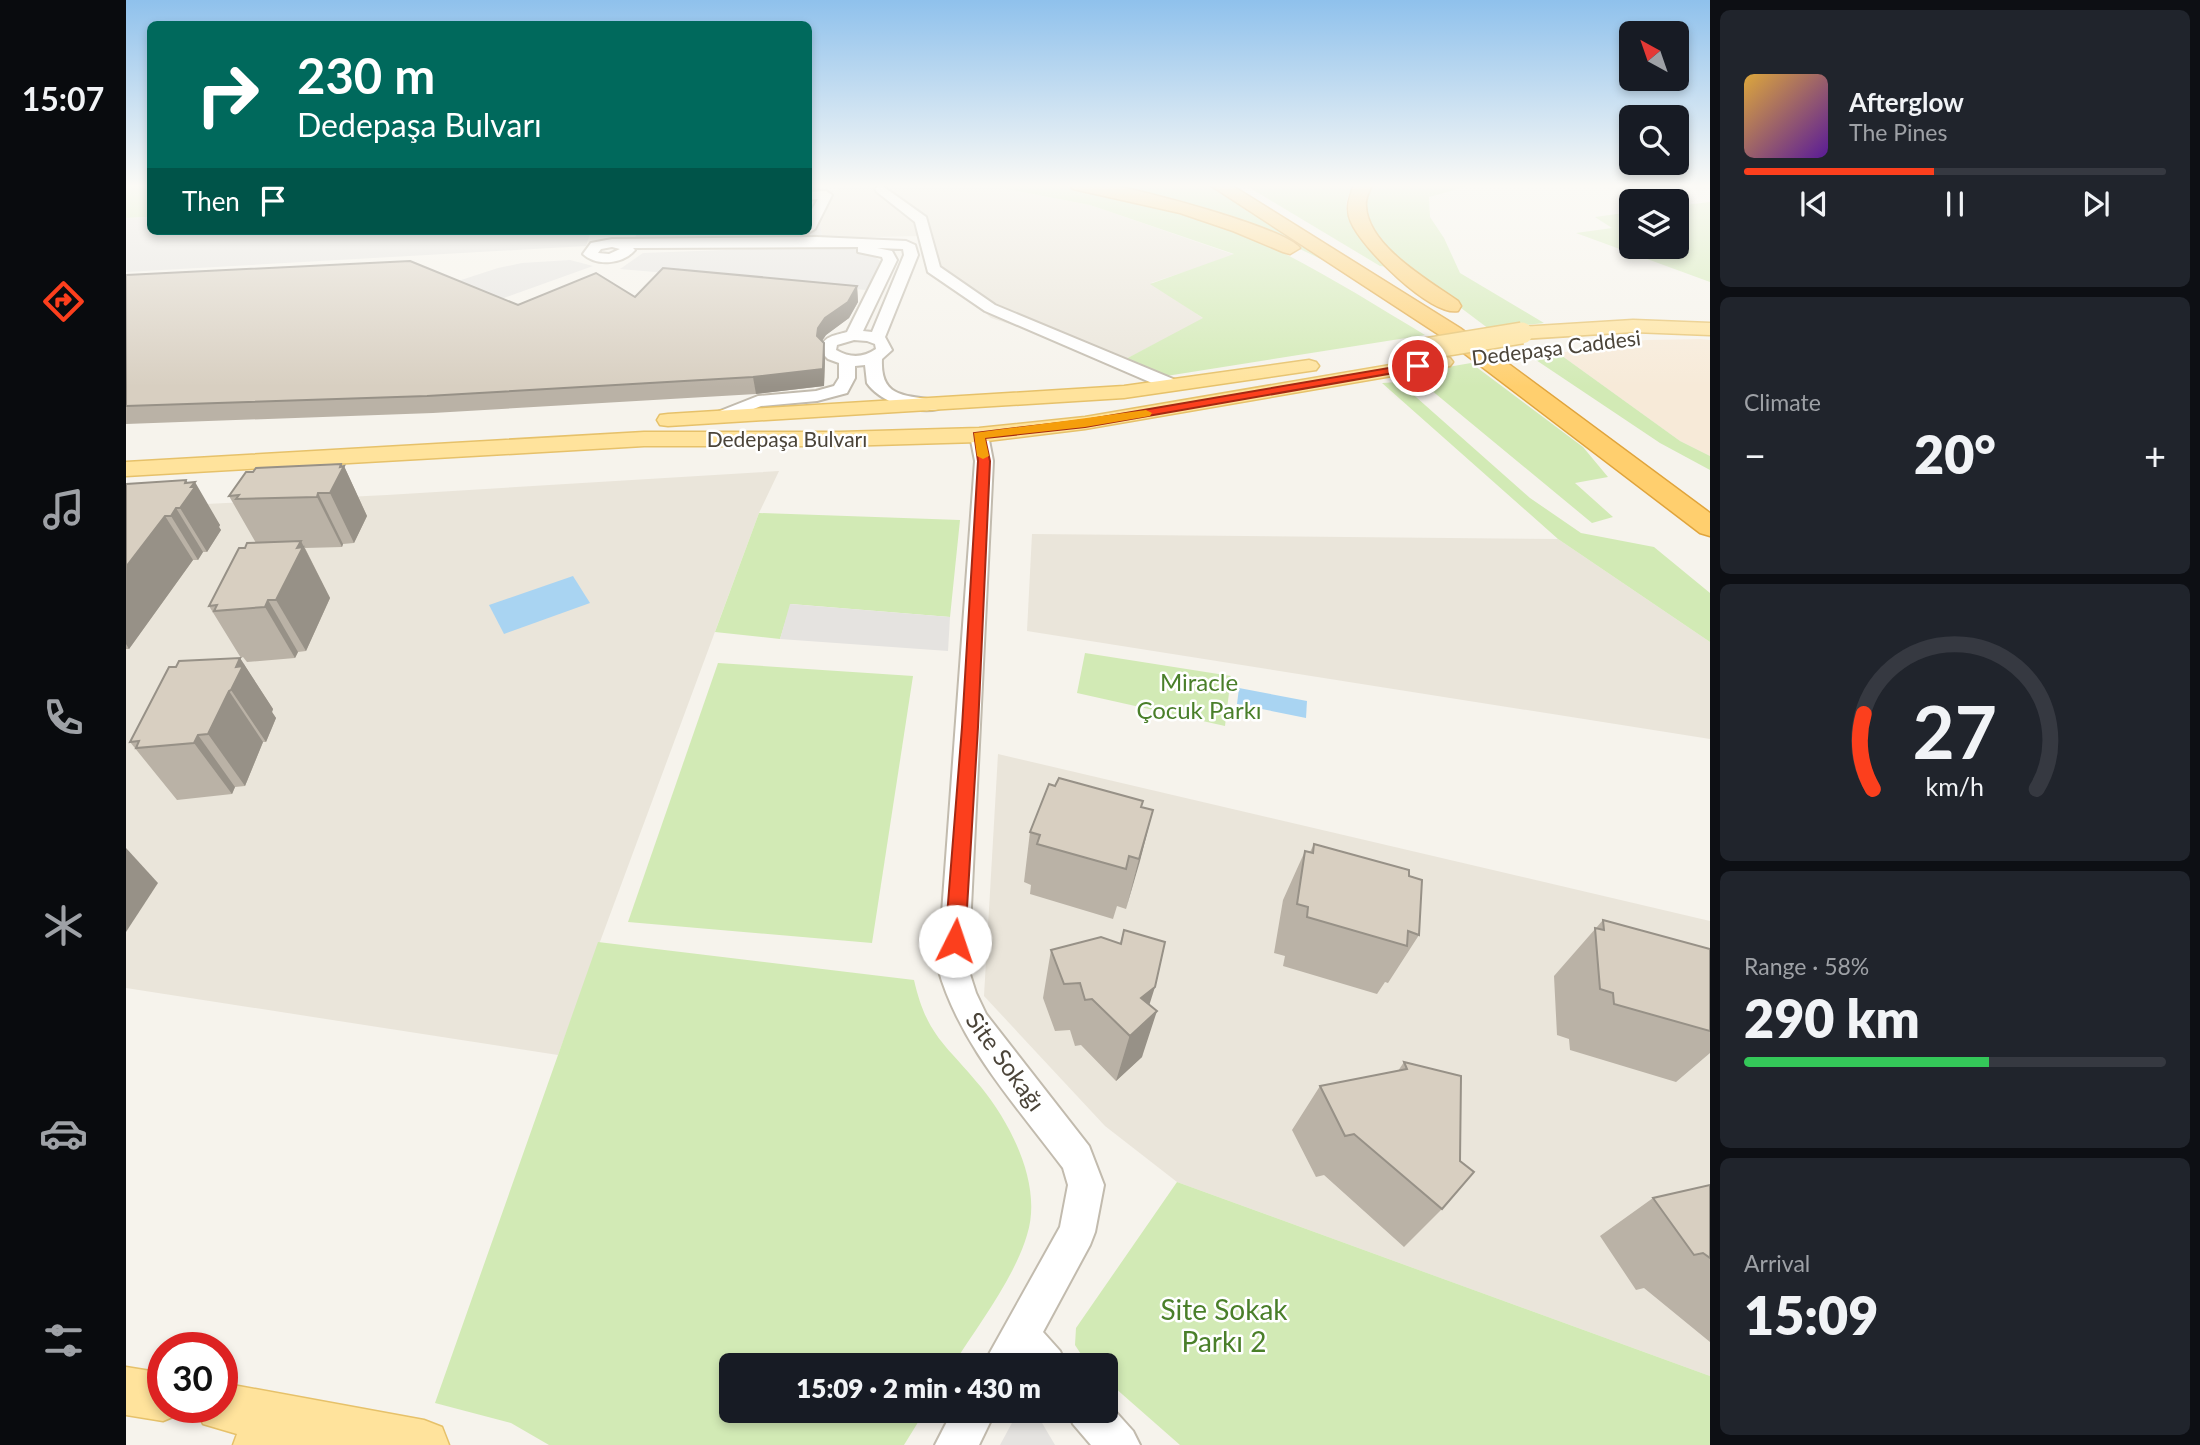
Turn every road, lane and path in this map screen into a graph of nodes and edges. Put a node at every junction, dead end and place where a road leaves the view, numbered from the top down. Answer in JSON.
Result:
{"nodes":[{"id":1,"x":887,"y":252,"type":"edge"},
{"id":2,"x":910,"y":252,"type":"edge"},
{"id":3,"x":929,"y":252,"type":"edge"},
{"id":4,"x":1299,"y":252,"type":"edge"},
{"id":5,"x":1328,"y":252,"type":"edge"},
{"id":6,"x":1348,"y":252,"type":"edge"},
{"id":7,"x":1384,"y":252,"type":"edge"},
{"id":8,"x":1710,"y":329,"type":"edge"},
{"id":9,"x":853,"y":334,"type":"junction"},
{"id":10,"x":1710,"y":337,"type":"edge"},
{"id":11,"x":877,"y":338,"type":"junction"},
{"id":12,"x":1424,"y":349,"type":"joint"},
{"id":13,"x":874,"y":358,"type":"junction"},
{"id":14,"x":847,"y":360,"type":"junction"},
{"id":15,"x":1443,"y":362,"type":"joint"},
{"id":16,"x":1520,"y":374,"type":"junction"},
{"id":17,"x":1172,"y":385,"type":"junction"},
{"id":18,"x":1124,"y":392,"type":"junction"},
{"id":19,"x":932,"y":405,"type":"junction"},
{"id":20,"x":802,"y":412,"type":"junction"},
{"id":21,"x":1128,"y":416,"type":"junction"},
{"id":22,"x":721,"y":417,"type":"junction"},
{"id":23,"x":979,"y":435,"type":"junction"},
{"id":24,"x":811,"y":439,"type":"junction"},
{"id":25,"x":126,"y":451,"type":"edge"},
{"id":26,"x":126,"y":469,"type":"edge"},
{"id":27,"x":1710,"y":502,"type":"edge"},
{"id":28,"x":1710,"y":527,"type":"edge"},
{"id":29,"x":1011,"y":1350,"type":"edge"},
{"id":30,"x":126,"y":1391,"type":"edge"},
{"id":31,"x":147,"y":1394,"type":"edge"},
{"id":32,"x":238,"y":1417,"type":"edge"},
{"id":33,"x":969,"y":1423,"type":"edge"},
{"id":34,"x":1099,"y":1423,"type":"edge"},
{"id":35,"x":265,"y":1431,"type":"edge"},
{"id":36,"x":424,"y":1445,"type":"edge"},
{"id":37,"x":956,"y":1445,"type":"edge"},
{"id":38,"x":1119,"y":1445,"type":"edge"}],
"edges":[{"from":1,"to":9,"type":"street"},
{"from":2,"to":11,"type":"street"},
{"from":3,"to":17,"type":"street"},
{"from":4,"to":16,"type":"highway"},
{"from":5,"to":16,"type":"highway"},
{"from":6,"to":16,"type":"highway"},
{"from":7,"to":16,"type":"highway"},
{"from":8,"to":12,"type":"main road","name":"Dedepaşa Caddesi","bridge":true},
{"from":9,"to":11,"type":"street"},
{"from":9,"to":14,"type":"street"},
{"from":10,"to":15,"type":"main road","name":"Dedepaşa Caddesi"},
{"from":11,"to":13,"type":"street"},
{"from":12,"to":17,"type":"main road","name":"Dedepaşa Bulvarı"},
{"from":13,"to":14,"type":"street"},
{"from":13,"to":19,"type":"street"},
{"from":14,"to":22,"type":"street"},
{"from":15,"to":21,"type":"main road","name":"Dedepaşa Bulvarı"},
{"from":16,"to":27,"type":"highway"},
{"from":16,"to":28,"type":"highway"},
{"from":17,"to":18,"type":"main road","name":"Dedepaşa Bulvarı"},
{"from":18,"to":19,"type":"main road","name":"Dedepaşa Bulvarı"},
{"from":18,"to":21,"type":"main road"},
{"from":19,"to":20,"type":"main road","name":"Dedepaşa Bulvarı"},
{"from":20,"to":22,"type":"main road","name":"Dedepaşa Bulvarı"},
{"from":20,"to":24,"type":"main road"},
{"from":21,"to":23,"type":"main road","name":"Dedepaşa Bulvarı"},
{"from":22,"to":25,"type":"main road","name":"Dedepaşa Bulvarı"},
{"from":23,"to":24,"type":"main road","name":"Dedepaşa Bulvarı"},
{"from":23,"to":29,"type":"street","name":"Site Sokağı"},
{"from":24,"to":26,"type":"main road","name":"Dedepaşa Bulvarı"},
{"from":30,"to":31,"type":"main road"},
{"from":32,"to":35,"type":"main road"},
{"from":33,"to":37,"type":"street"},
{"from":34,"to":38,"type":"street"},
{"from":35,"to":36,"type":"main road"}]}
